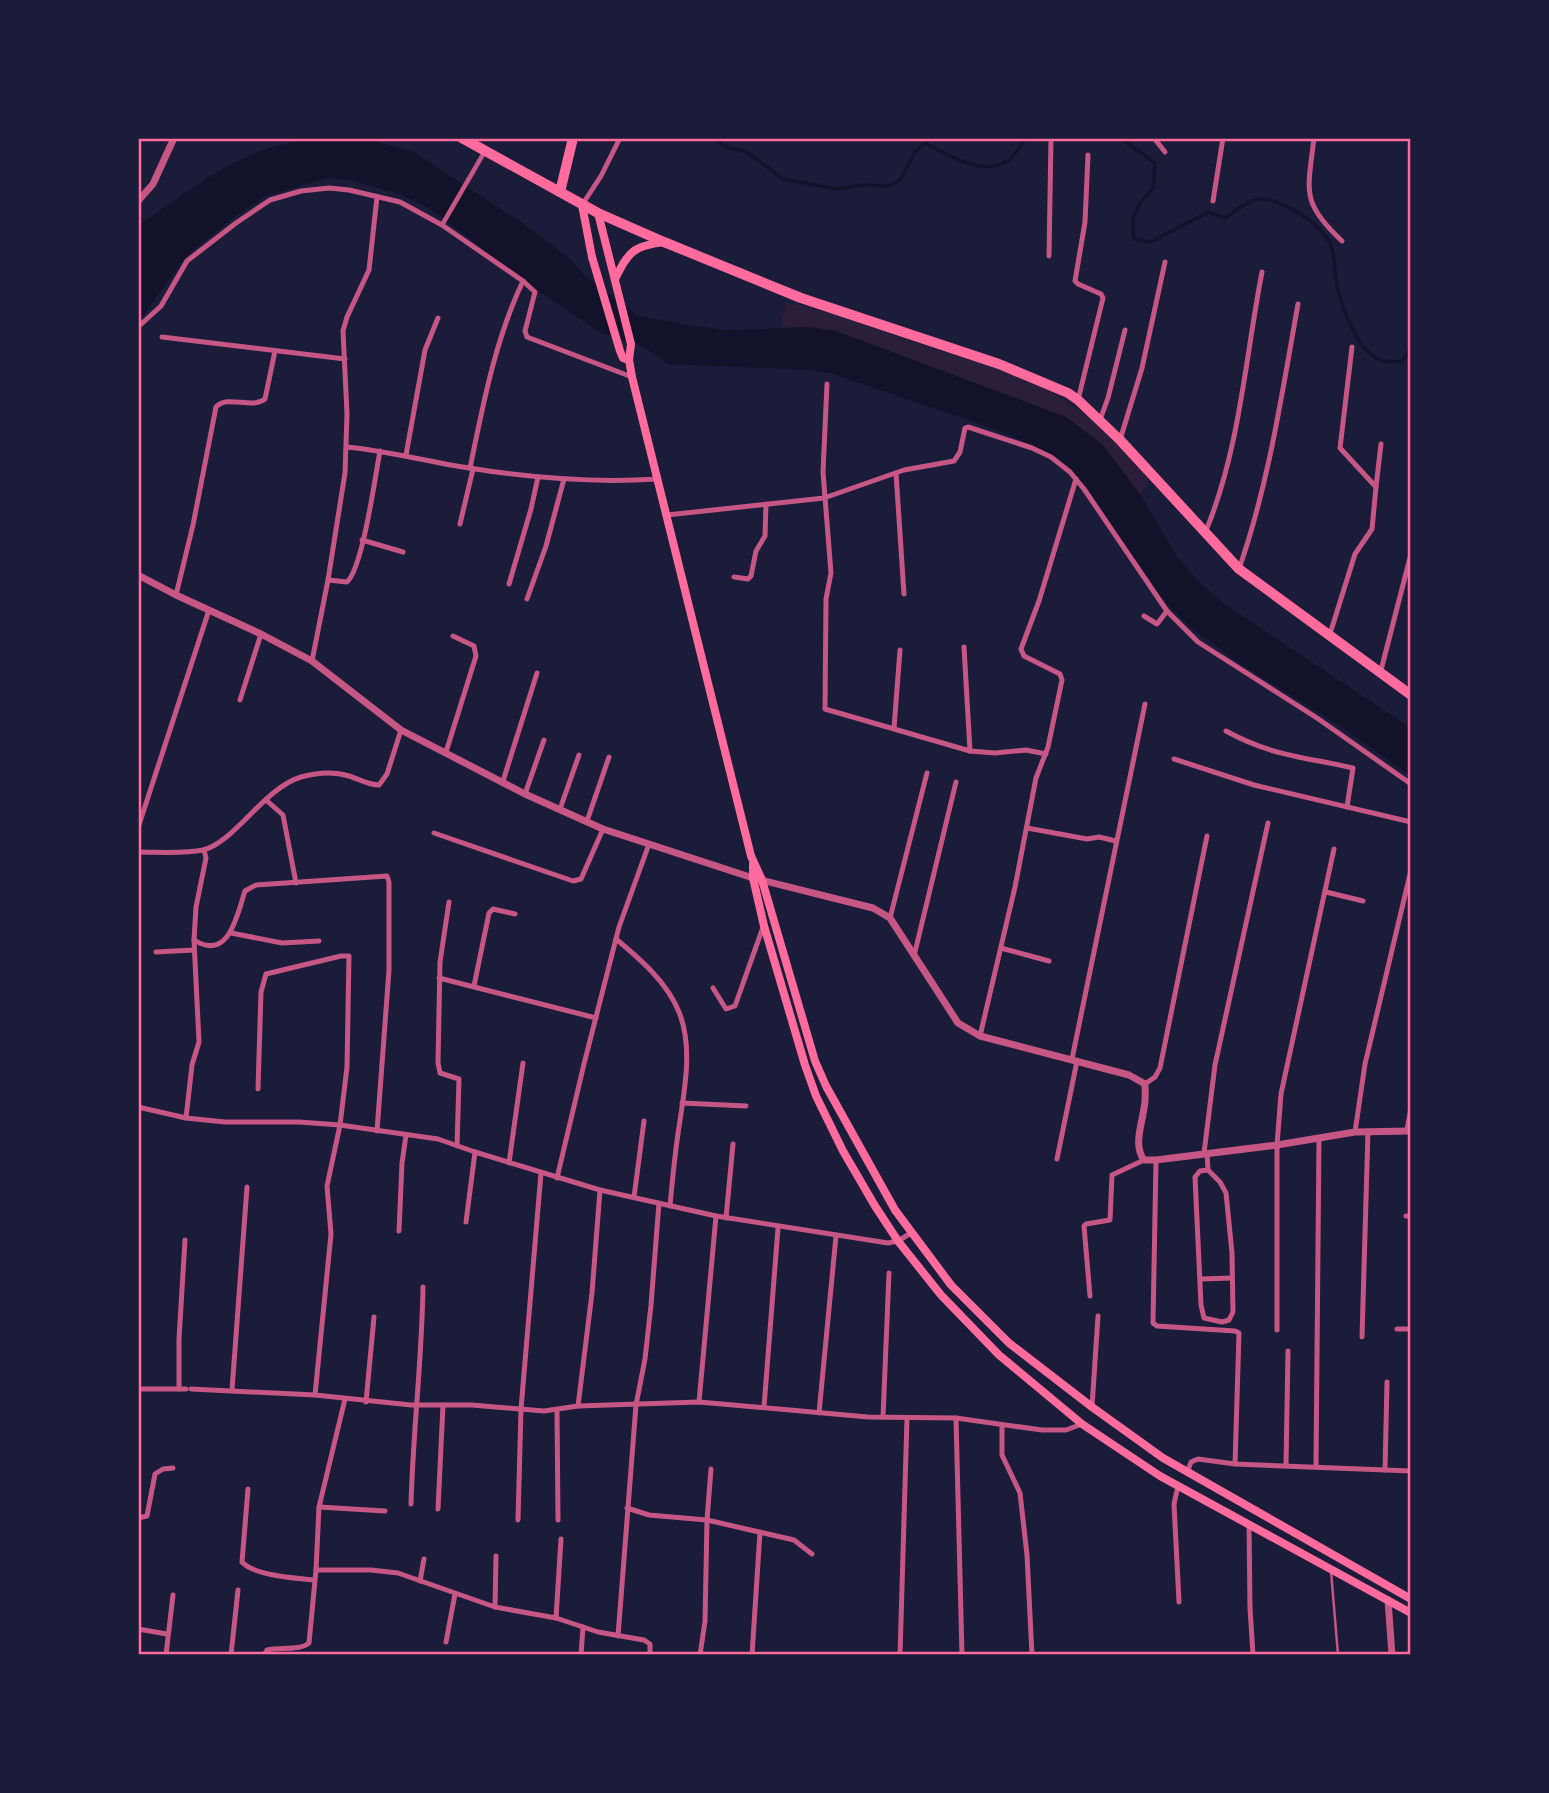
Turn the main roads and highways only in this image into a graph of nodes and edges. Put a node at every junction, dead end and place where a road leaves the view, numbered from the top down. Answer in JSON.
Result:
{"nodes":[{"id":1,"x":462,"y":138,"type":"edge"},
{"id":2,"x":573,"y":138,"type":"edge"},
{"id":3,"x":560,"y":192,"type":"junction"},
{"id":4,"x":582,"y":205,"type":"junction"},
{"id":5,"x":598,"y":213,"type":"junction"},
{"id":6,"x":664,"y":242,"type":"junction"},
{"id":7,"x":615,"y":282,"type":"junction"},
{"id":8,"x":629,"y":360,"type":"junction"},
{"id":9,"x":1411,"y":695,"type":"edge"},
{"id":10,"x":758,"y":879,"type":"junction"},
{"id":11,"x":1411,"y":1599,"type":"edge"},
{"id":12,"x":1411,"y":1613,"type":"edge"}],
"edges":[{"from":1,"to":3,"type":"highway"},
{"from":2,"to":3,"type":"highway"},
{"from":3,"to":4,"type":"highway"},
{"from":4,"to":5,"type":"highway"},
{"from":4,"to":8,"type":"main road"},
{"from":5,"to":6,"type":"highway"},
{"from":5,"to":7,"type":"main road"},
{"from":6,"to":7,"type":"main road"},
{"from":6,"to":9,"type":"highway"},
{"from":7,"to":8,"type":"main road"},
{"from":8,"to":10,"type":"main road"},
{"from":10,"to":11,"type":"main road"},
{"from":10,"to":12,"type":"main road"}]}
